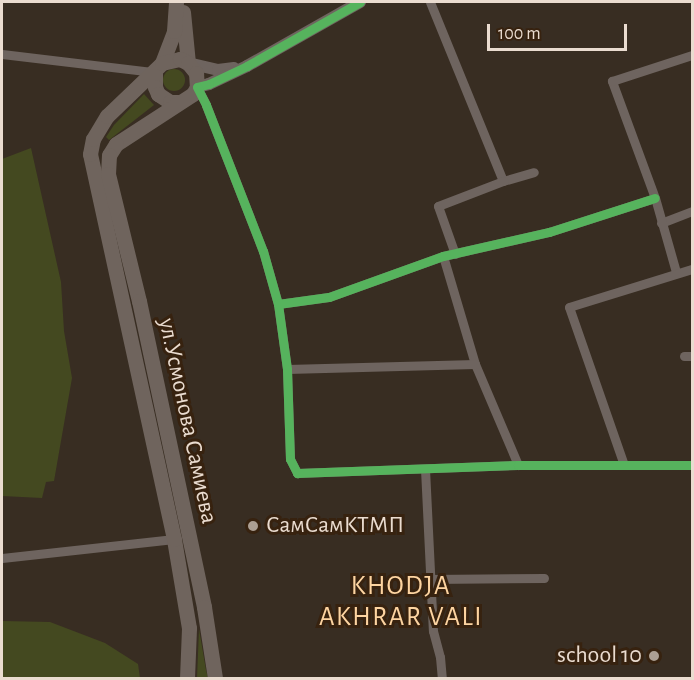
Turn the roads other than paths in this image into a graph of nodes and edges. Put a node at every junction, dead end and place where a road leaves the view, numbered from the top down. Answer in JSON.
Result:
{"nodes":[{"id":1,"x":176,"y":2,"type":"edge"},
{"id":2,"x":182,"y":2,"type":"edge"},
{"id":3,"x":360,"y":2,"type":"edge"},
{"id":4,"x":430,"y":2,"type":"edge"},
{"id":5,"x":2,"y":54,"type":"edge"},
{"id":6,"x":693,"y":55,"type":"edge"},
{"id":7,"x":188,"y":63,"type":"junction"},
{"id":8,"x":247,"y":66,"type":"junction"},
{"id":9,"x":159,"y":68,"type":"junction"},
{"id":10,"x":197,"y":87,"type":"junction"},
{"id":11,"x":178,"y":102,"type":"junction"},
{"id":12,"x":534,"y":172,"type":"dead end"},
{"id":13,"x":503,"y":181,"type":"junction"},
{"id":14,"x":655,"y":198,"type":"junction"},
{"id":15,"x":693,"y":211,"type":"edge"},
{"id":16,"x":661,"y":223,"type":"junction"},
{"id":17,"x":455,"y":254,"type":"junction"},
{"id":18,"x":443,"y":256,"type":"junction"},
{"id":19,"x":693,"y":269,"type":"edge"},
{"id":20,"x":676,"y":272,"type":"junction"},
{"id":21,"x":278,"y":304,"type":"junction"},
{"id":22,"x":475,"y":364,"type":"junction"},
{"id":23,"x":287,"y":369,"type":"junction"},
{"id":24,"x":518,"y":465,"type":"junction"},
{"id":25,"x":624,"y":465,"type":"junction"},
{"id":26,"x":693,"y":465,"type":"edge"},
{"id":27,"x":425,"y":469,"type":"junction"},
{"id":28,"x":174,"y":539,"type":"junction"},
{"id":29,"x":2,"y":558,"type":"edge"},
{"id":30,"x":544,"y":578,"type":"dead end"},
{"id":31,"x":430,"y":579,"type":"junction"},
{"id":32,"x":188,"y":676,"type":"edge"},
{"id":33,"x":215,"y":678,"type":"edge"},
{"id":34,"x":442,"y":678,"type":"edge"}],
"edges":[{"from":1,"to":9,"type":"main road"},
{"from":2,"to":7,"type":"main road"},
{"from":3,"to":8,"type":"street"},
{"from":4,"to":13,"type":"street"},
{"from":5,"to":9,"type":"street"},
{"from":6,"to":14,"type":"street"},
{"from":7,"to":8,"type":"street"},
{"from":7,"to":9,"type":"main road"},
{"from":7,"to":10,"type":"main road"},
{"from":8,"to":10,"type":"street"},
{"from":9,"to":11,"type":"main road"},
{"from":9,"to":28,"type":"main road"},
{"from":10,"to":11,"type":"main road"},
{"from":10,"to":21,"type":"street"},
{"from":11,"to":33,"type":"main road","name":"ул.Усмонова Самиева"},
{"from":12,"to":13,"type":"street"},
{"from":13,"to":17,"type":"street"},
{"from":14,"to":16,"type":"street"},
{"from":14,"to":17,"type":"street"},
{"from":15,"to":16,"type":"street"},
{"from":16,"to":20,"type":"street"},
{"from":17,"to":18,"type":"street"},
{"from":18,"to":21,"type":"street"},
{"from":18,"to":22,"type":"street"},
{"from":19,"to":20,"type":"street"},
{"from":20,"to":25,"type":"street"},
{"from":21,"to":23,"type":"street"},
{"from":22,"to":23,"type":"street"},
{"from":22,"to":24,"type":"street"},
{"from":23,"to":27,"type":"street"},
{"from":24,"to":25,"type":"street"},
{"from":24,"to":27,"type":"street"},
{"from":25,"to":26,"type":"street"},
{"from":27,"to":31,"type":"street"},
{"from":28,"to":29,"type":"street"},
{"from":28,"to":32,"type":"main road"},
{"from":30,"to":31,"type":"street"},
{"from":31,"to":34,"type":"street"}]}
